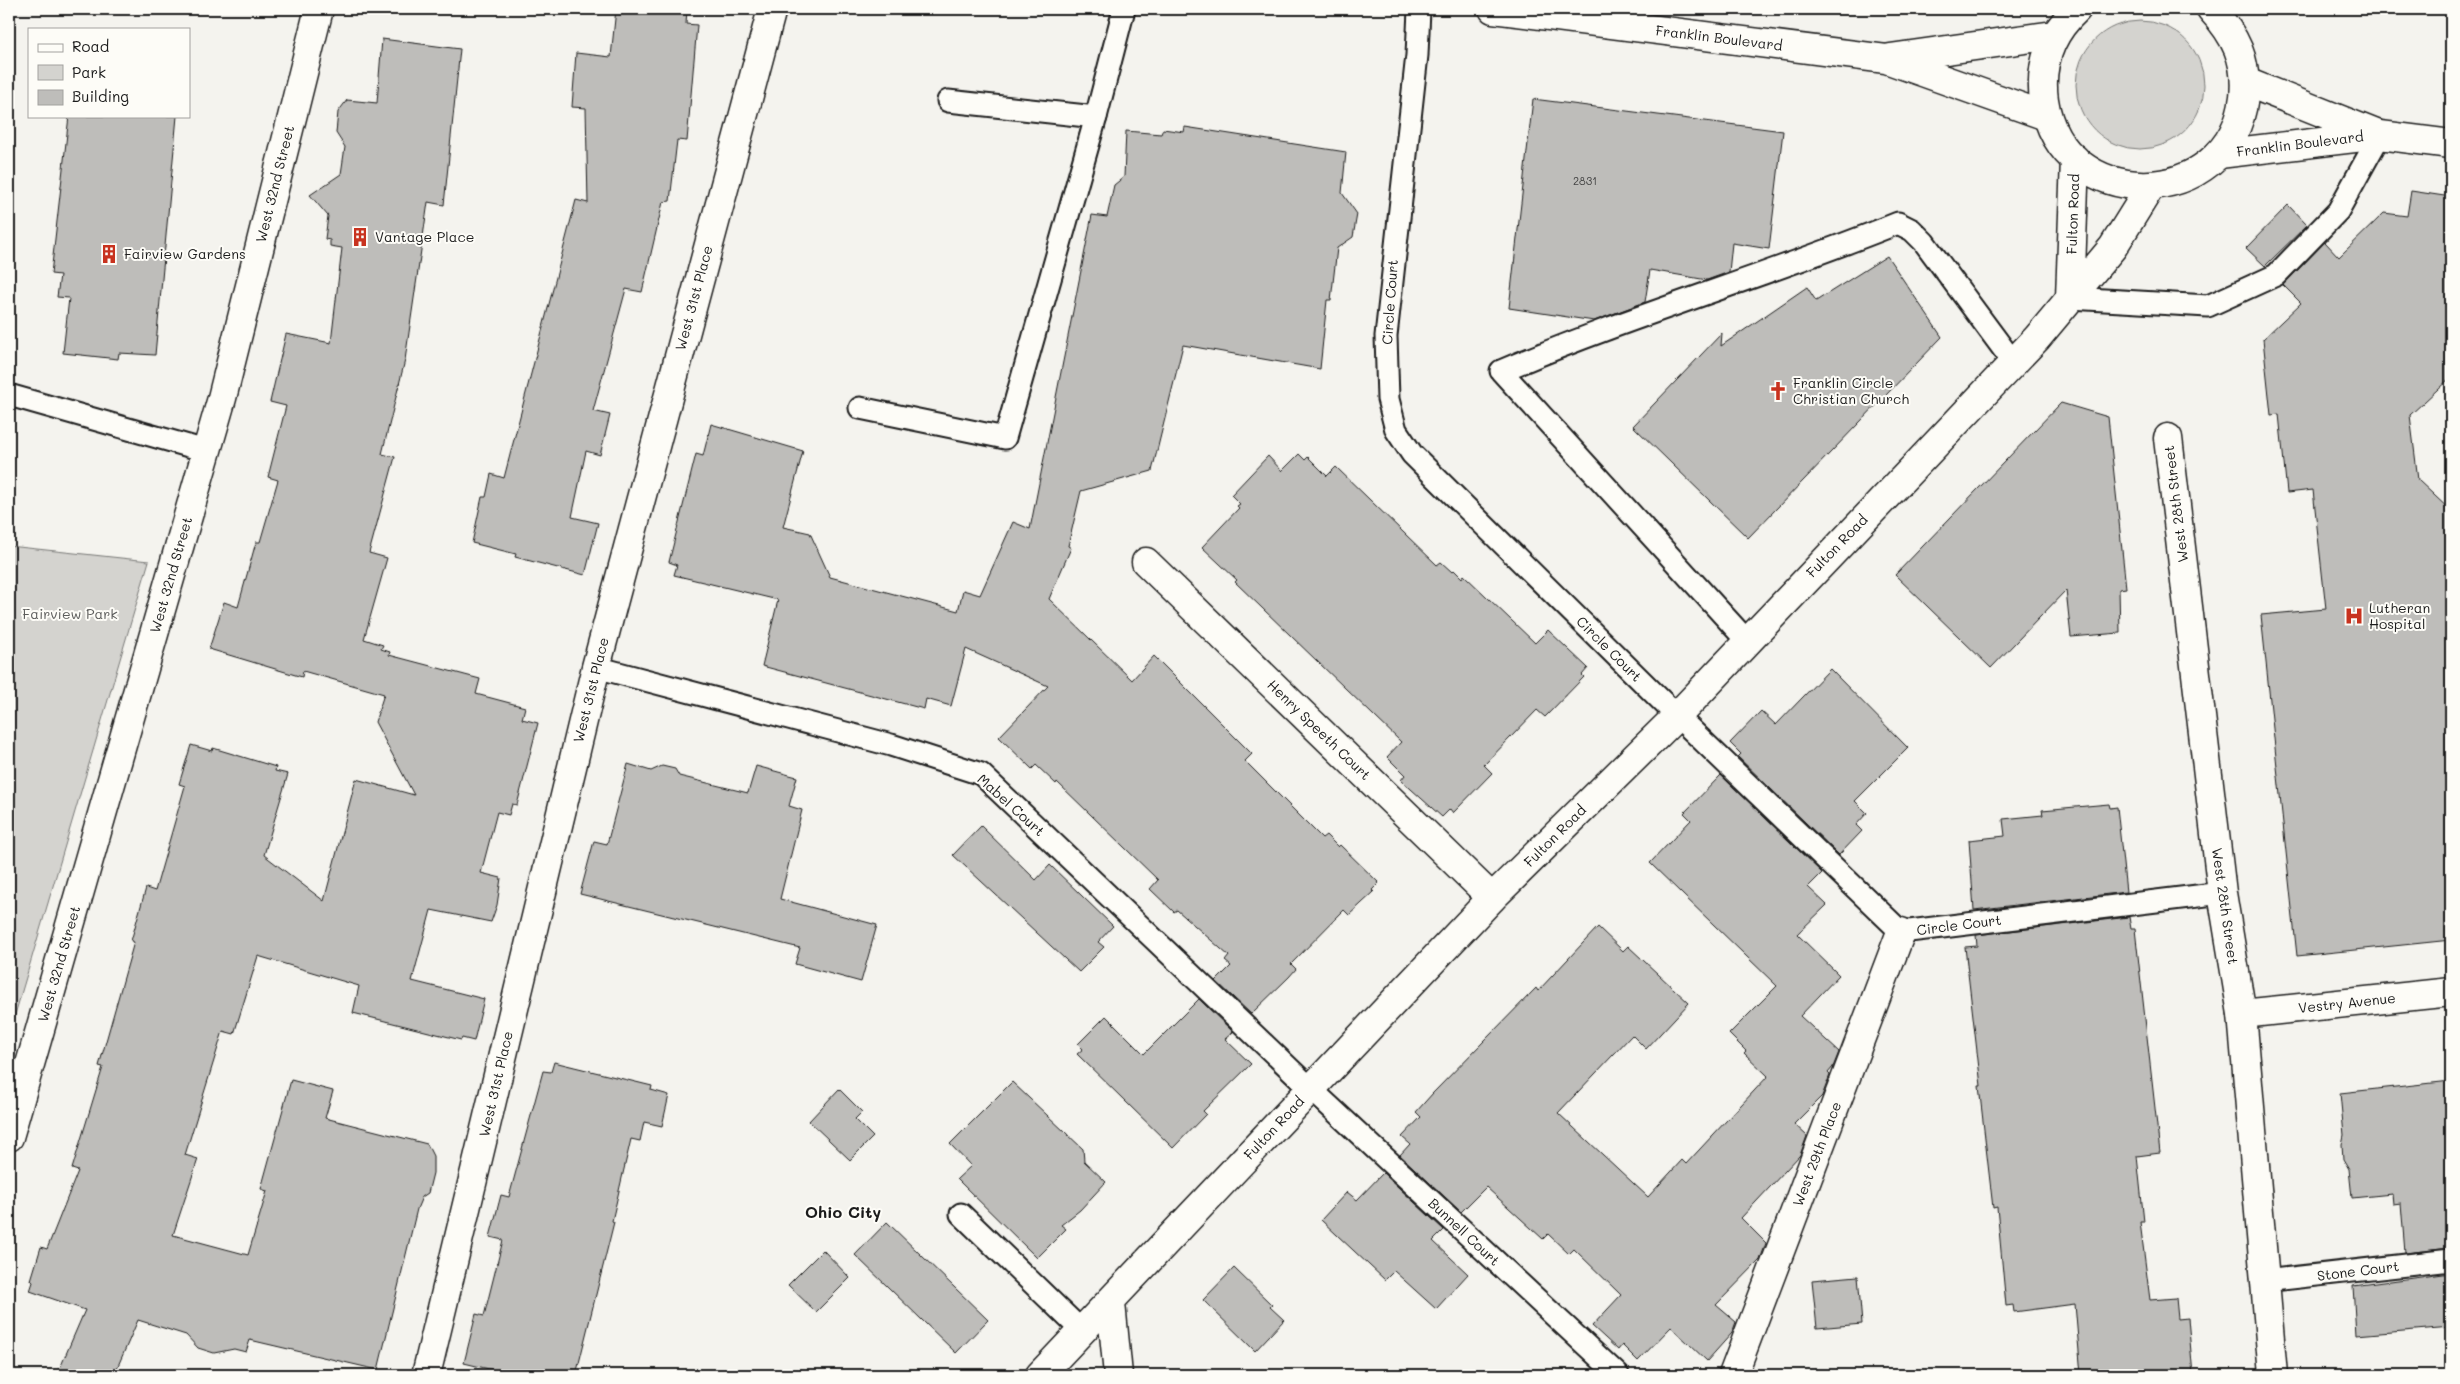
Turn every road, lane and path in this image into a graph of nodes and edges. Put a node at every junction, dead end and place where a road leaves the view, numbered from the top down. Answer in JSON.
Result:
{"nodes":[{"id":1,"x":319,"y":9,"type":"edge"},
{"id":2,"x":772,"y":9,"type":"edge"},
{"id":3,"x":1124,"y":9,"type":"edge"},
{"id":4,"x":1419,"y":9,"type":"edge"},
{"id":5,"x":1493,"y":9,"type":"edge"},
{"id":6,"x":2077,"y":9,"type":"edge"},
{"id":7,"x":2224,"y":15,"type":"edge"},
{"id":8,"x":2054,"y":35,"type":"junction"},
{"id":9,"x":1886,"y":59,"type":"junction"},
{"id":10,"x":2246,"y":82,"type":"junction"},
{"id":11,"x":948,"y":101,"type":"dead end"},
{"id":12,"x":2046,"y":116,"type":"junction"},
{"id":13,"x":1096,"y":117,"type":"junction"},
{"id":14,"x":2380,"y":135,"type":"junction"},
{"id":15,"x":2451,"y":144,"type":"edge"},
{"id":16,"x":2219,"y":154,"type":"junction"},
{"id":17,"x":2074,"y":159,"type":"junction"},
{"id":18,"x":2151,"y":186,"type":"junction"},
{"id":19,"x":2070,"y":298,"type":"junction"},
{"id":20,"x":2012,"y":362,"type":"junction"},
{"id":21,"x":9,"y":395,"type":"edge"},
{"id":22,"x":860,"y":408,"type":"dead end"},
{"id":23,"x":2168,"y":438,"type":"dead end"},
{"id":24,"x":206,"y":451,"type":"junction"},
{"id":25,"x":1146,"y":562,"type":"dead end"},
{"id":26,"x":1747,"y":641,"type":"junction"},
{"id":27,"x":596,"y":666,"type":"junction"},
{"id":28,"x":1677,"y":716,"type":"junction"},
{"id":29,"x":2222,"y":893,"type":"junction"},
{"id":30,"x":1492,"y":898,"type":"junction"},
{"id":31,"x":1901,"y":932,"type":"junction"},
{"id":32,"x":2451,"y":992,"type":"edge"},
{"id":33,"x":2242,"y":1014,"type":"junction"},
{"id":34,"x":1310,"y":1088,"type":"junction"},
{"id":35,"x":9,"y":1137,"type":"edge"},
{"id":36,"x":961,"y":1214,"type":"dead end"},
{"id":37,"x":2451,"y":1260,"type":"edge"},
{"id":38,"x":2264,"y":1282,"type":"junction"},
{"id":39,"x":1111,"y":1303,"type":"junction"},
{"id":40,"x":1082,"y":1332,"type":"junction"},
{"id":41,"x":426,"y":1375,"type":"edge"},
{"id":42,"x":1040,"y":1375,"type":"edge"},
{"id":43,"x":1118,"y":1375,"type":"edge"},
{"id":44,"x":1618,"y":1375,"type":"edge"},
{"id":45,"x":1733,"y":1375,"type":"edge"},
{"id":46,"x":2273,"y":1375,"type":"edge"}],
"edges":[{"from":1,"to":24,"type":"street","name":"West 32nd Street"},
{"from":2,"to":27,"type":"street","name":"West 31st Place"},
{"from":3,"to":13,"type":"lane"},
{"from":4,"to":28,"type":"lane","name":"Circle Court"},
{"from":5,"to":9,"type":"street","name":"Franklin Boulevard"},
{"from":6,"to":8,"type":"street"},
{"from":7,"to":10,"type":"street"},
{"from":8,"to":9,"type":"street","name":"Franklin Boulevard"},
{"from":8,"to":12,"type":"street"},
{"from":9,"to":12,"type":"street","name":"Franklin Boulevard"},
{"from":10,"to":14,"type":"street","name":"Franklin Boulevard"},
{"from":10,"to":16,"type":"street"},
{"from":11,"to":13,"type":"lane"},
{"from":12,"to":17,"type":"street"},
{"from":13,"to":22,"type":"lane"},
{"from":14,"to":15,"type":"street","name":"Franklin Boulevard"},
{"from":14,"to":16,"type":"street","name":"Franklin Boulevard"},
{"from":14,"to":19,"type":"lane"},
{"from":16,"to":18,"type":"street"},
{"from":17,"to":18,"type":"street"},
{"from":17,"to":19,"type":"street","name":"Fulton Road"},
{"from":18,"to":19,"type":"street","name":"Fulton Road"},
{"from":19,"to":20,"type":"street","name":"Fulton Road"},
{"from":20,"to":26,"type":"street","name":"Fulton Road"},
{"from":20,"to":26,"type":"lane"},
{"from":21,"to":24,"type":"lane"},
{"from":23,"to":29,"type":"street","name":"West 28th Street"},
{"from":24,"to":35,"type":"street","name":"West 32nd Street"},
{"from":25,"to":30,"type":"street","name":"Henry Speeth Court"},
{"from":26,"to":28,"type":"street","name":"Fulton Road"},
{"from":27,"to":34,"type":"lane","name":"Mabel Court"},
{"from":27,"to":41,"type":"street","name":"West 31st Place"},
{"from":28,"to":30,"type":"street","name":"Fulton Road"},
{"from":28,"to":31,"type":"lane","name":"Circle Court"},
{"from":29,"to":31,"type":"lane","name":"Circle Court"},
{"from":29,"to":33,"type":"street","name":"West 28th Street"},
{"from":30,"to":34,"type":"street","name":"Fulton Road"},
{"from":31,"to":45,"type":"street","name":"West 29th Place"},
{"from":32,"to":33,"type":"street","name":"Vestry Avenue"},
{"from":33,"to":38,"type":"street","name":"West 28th Street"},
{"from":34,"to":39,"type":"street","name":"Fulton Road"},
{"from":34,"to":44,"type":"lane","name":"Bunnell Court"},
{"from":36,"to":40,"type":"lane"},
{"from":37,"to":38,"type":"lane","name":"Stone Court"},
{"from":38,"to":46,"type":"street","name":"West 28th Street"},
{"from":39,"to":40,"type":"street","name":"Fulton Road"},
{"from":39,"to":43,"type":"street"},
{"from":40,"to":42,"type":"street","name":"Fulton Road"}]}
